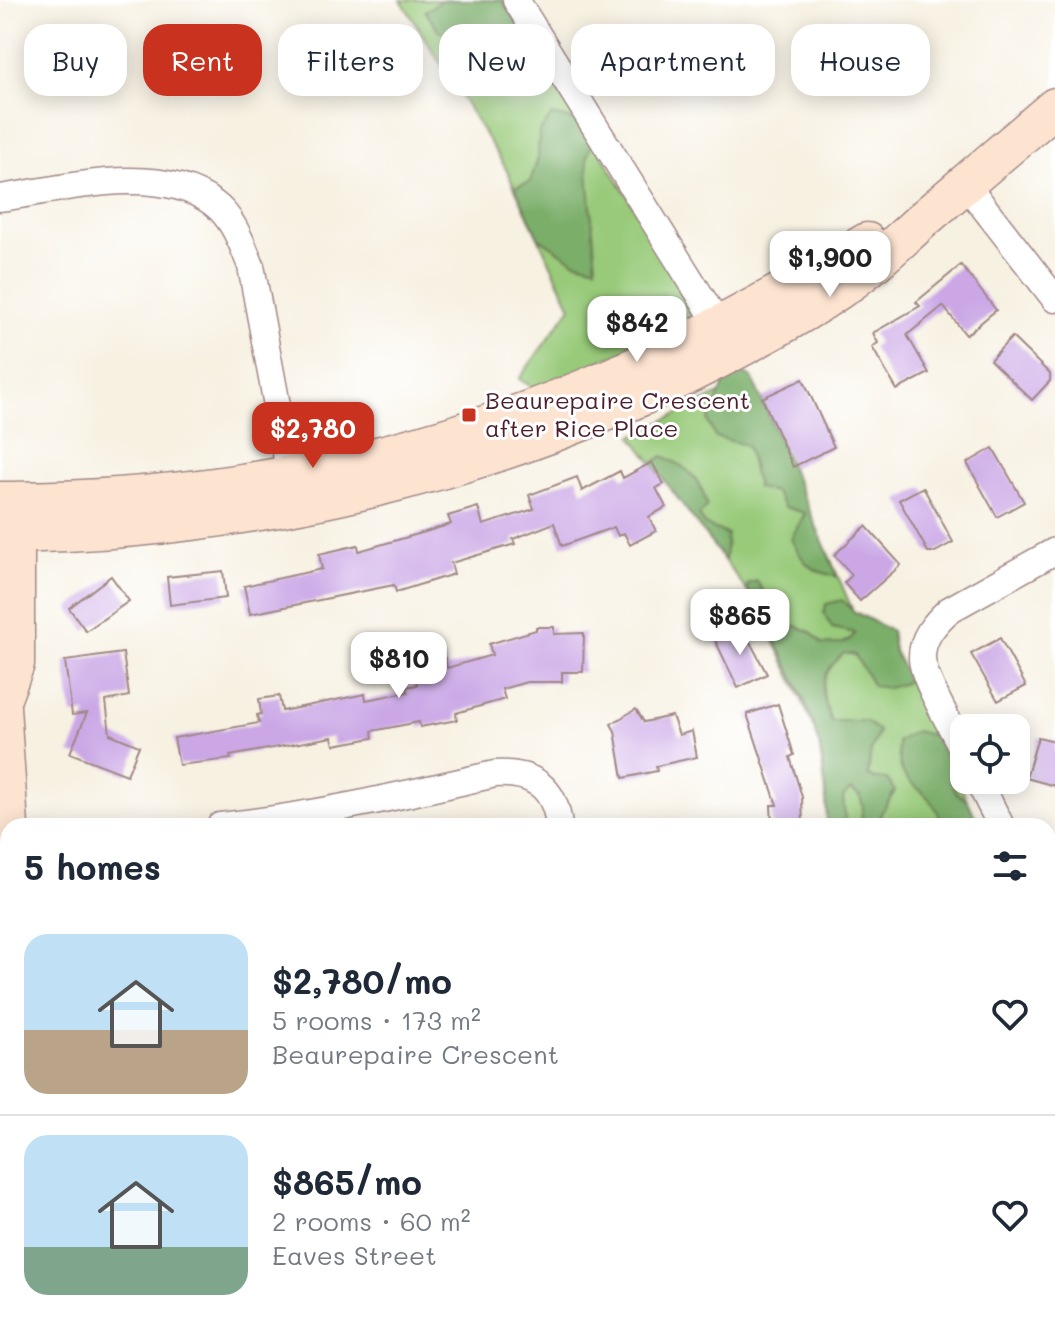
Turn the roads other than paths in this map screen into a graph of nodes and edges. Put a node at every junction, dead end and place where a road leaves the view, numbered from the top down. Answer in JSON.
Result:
{"nodes":[{"id":1,"x":516,"y":0,"type":"edge"},
{"id":2,"x":1055,"y":107,"type":"edge"},
{"id":3,"x":965,"y":183,"type":"junction"},
{"id":4,"x":0,"y":198,"type":"edge"},
{"id":5,"x":1055,"y":299,"type":"edge"},
{"id":6,"x":726,"y":338,"type":"junction"},
{"id":7,"x":294,"y":491,"type":"junction"},
{"id":8,"x":8,"y":518,"type":"edge"},
{"id":9,"x":1055,"y":551,"type":"edge"},
{"id":10,"x":1,"y":695,"type":"edge"},
{"id":11,"x":950,"y":724,"type":"edge"},
{"id":12,"x":985,"y":794,"type":"edge"},
{"id":13,"x":9,"y":818,"type":"edge"},
{"id":14,"x":284,"y":818,"type":"edge"},
{"id":15,"x":558,"y":818,"type":"edge"},
{"id":16,"x":997,"y":818,"type":"edge"}],
"edges":[{"from":1,"to":6,"type":"street"},
{"from":2,"to":3,"type":"street"},
{"from":3,"to":5,"type":"street"},
{"from":3,"to":6,"type":"street"},
{"from":4,"to":7,"type":"street"},
{"from":6,"to":7,"type":"street"},
{"from":7,"to":8,"type":"street"},
{"from":8,"to":10,"type":"street"},
{"from":9,"to":11,"type":"street"},
{"from":10,"to":13,"type":"street"},
{"from":12,"to":16,"type":"street"},
{"from":14,"to":15,"type":"street"}]}
